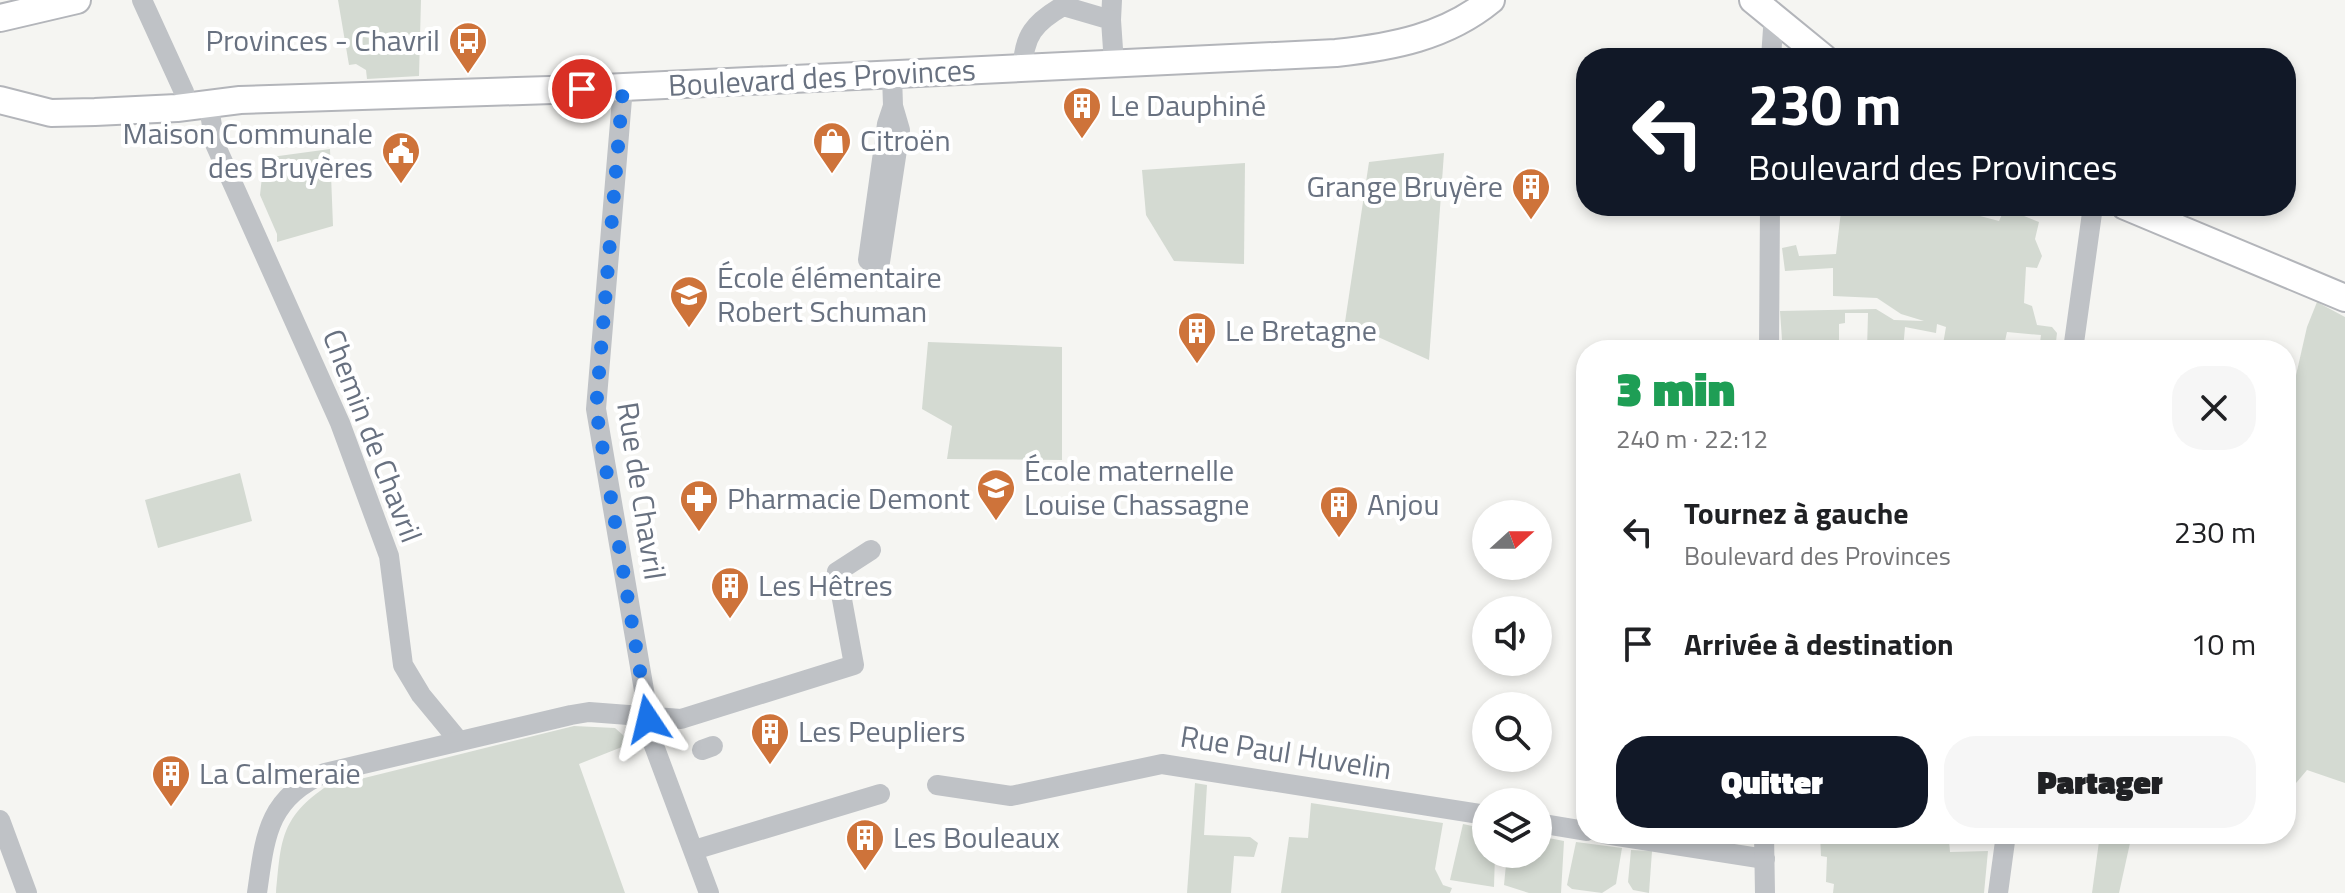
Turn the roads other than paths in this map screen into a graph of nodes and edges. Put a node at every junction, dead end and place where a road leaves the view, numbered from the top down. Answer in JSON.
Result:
{"nodes":[{"id":1,"x":77,"y":0,"type":"edge"},
{"id":2,"x":142,"y":0,"type":"edge"},
{"id":3,"x":1491,"y":0,"type":"edge"},
{"id":4,"x":1753,"y":0,"type":"edge"},
{"id":5,"x":1064,"y":3,"type":"edge"},
{"id":6,"x":1112,"y":10,"type":"edge"},
{"id":7,"x":0,"y":18,"type":"edge"},
{"id":8,"x":1778,"y":23,"type":"junction"},
{"id":9,"x":1772,"y":48,"type":"edge"},
{"id":10,"x":1811,"y":48,"type":"edge"},
{"id":11,"x":1114,"y":64,"type":"junction"},
{"id":12,"x":1023,"y":69,"type":"junction"},
{"id":13,"x":892,"y":75,"type":"junction"},
{"id":14,"x":623,"y":87,"type":"junction"},
{"id":15,"x":0,"y":100,"type":"edge"},
{"id":16,"x":197,"y":104,"type":"junction"},
{"id":17,"x":893,"y":106,"type":"junction"},
{"id":18,"x":1770,"y":216,"type":"edge"},
{"id":19,"x":2092,"y":216,"type":"edge"},
{"id":20,"x":2149,"y":216,"type":"edge"},
{"id":21,"x":2345,"y":298,"type":"edge"},
{"id":22,"x":1769,"y":340,"type":"edge"},
{"id":23,"x":2074,"y":340,"type":"edge"},
{"id":24,"x":871,"y":550,"type":"dead end"},
{"id":25,"x":648,"y":719,"type":"junction"},
{"id":26,"x":459,"y":741,"type":"junction"},
{"id":27,"x":937,"y":785,"type":"dead end"},
{"id":28,"x":880,"y":794,"type":"dead end"},
{"id":29,"x":1472,"y":813,"type":"edge"},
{"id":30,"x":0,"y":820,"type":"edge"},
{"id":31,"x":1552,"y":825,"type":"edge"},
{"id":32,"x":1576,"y":829,"type":"edge"},
{"id":33,"x":1669,"y":844,"type":"edge"},
{"id":34,"x":1764,"y":844,"type":"edge"},
{"id":35,"x":2005,"y":844,"type":"edge"},
{"id":36,"x":694,"y":850,"type":"junction"},
{"id":37,"x":1765,"y":859,"type":"junction"},
{"id":38,"x":27,"y":893,"type":"edge"},
{"id":39,"x":257,"y":893,"type":"edge"},
{"id":40,"x":709,"y":893,"type":"edge"},
{"id":41,"x":1765,"y":893,"type":"edge"},
{"id":42,"x":1998,"y":893,"type":"edge"}],
"edges":[{"from":1,"to":7,"type":"main road"},
{"from":2,"to":16,"type":"street","name":"Chemin de Chavril"},
{"from":3,"to":11,"type":"main road","name":"Boulevard des Provinces"},
{"from":4,"to":8,"type":"main road"},
{"from":5,"to":6,"type":"street"},
{"from":5,"to":12,"type":"street"},
{"from":6,"to":11,"type":"street"},
{"from":8,"to":9,"type":"street"},
{"from":8,"to":10,"type":"main road"},
{"from":11,"to":12,"type":"main road","name":"Boulevard des Provinces"},
{"from":12,"to":13,"type":"main road","name":"Boulevard des Provinces"},
{"from":13,"to":14,"type":"main road","name":"Boulevard des Provinces"},
{"from":13,"to":17,"type":"street"},
{"from":14,"to":16,"type":"main road","name":"Boulevard des Provinces"},
{"from":14,"to":25,"type":"street","name":"Rue de Chavril"},
{"from":15,"to":16,"type":"main road","name":"Boulevard des Provinces"},
{"from":16,"to":26,"type":"street","name":"Chemin de Chavril"},
{"from":17,"to":17,"type":"street"},
{"from":18,"to":22,"type":"street"},
{"from":19,"to":23,"type":"street"},
{"from":20,"to":21,"type":"main road"},
{"from":24,"to":25,"type":"street"},
{"from":25,"to":26,"type":"street"},
{"from":25,"to":36,"type":"street","name":"Rue de Chavril"},
{"from":26,"to":39,"type":"street"},
{"from":27,"to":29,"type":"street","name":"Rue Paul Huvelin"},
{"from":28,"to":36,"type":"street"},
{"from":30,"to":38,"type":"street"},
{"from":31,"to":32,"type":"street"},
{"from":33,"to":37,"type":"street"},
{"from":34,"to":37,"type":"street"},
{"from":35,"to":42,"type":"street"},
{"from":36,"to":40,"type":"street","name":"Rue de Chavril"},
{"from":37,"to":41,"type":"street"}]}
